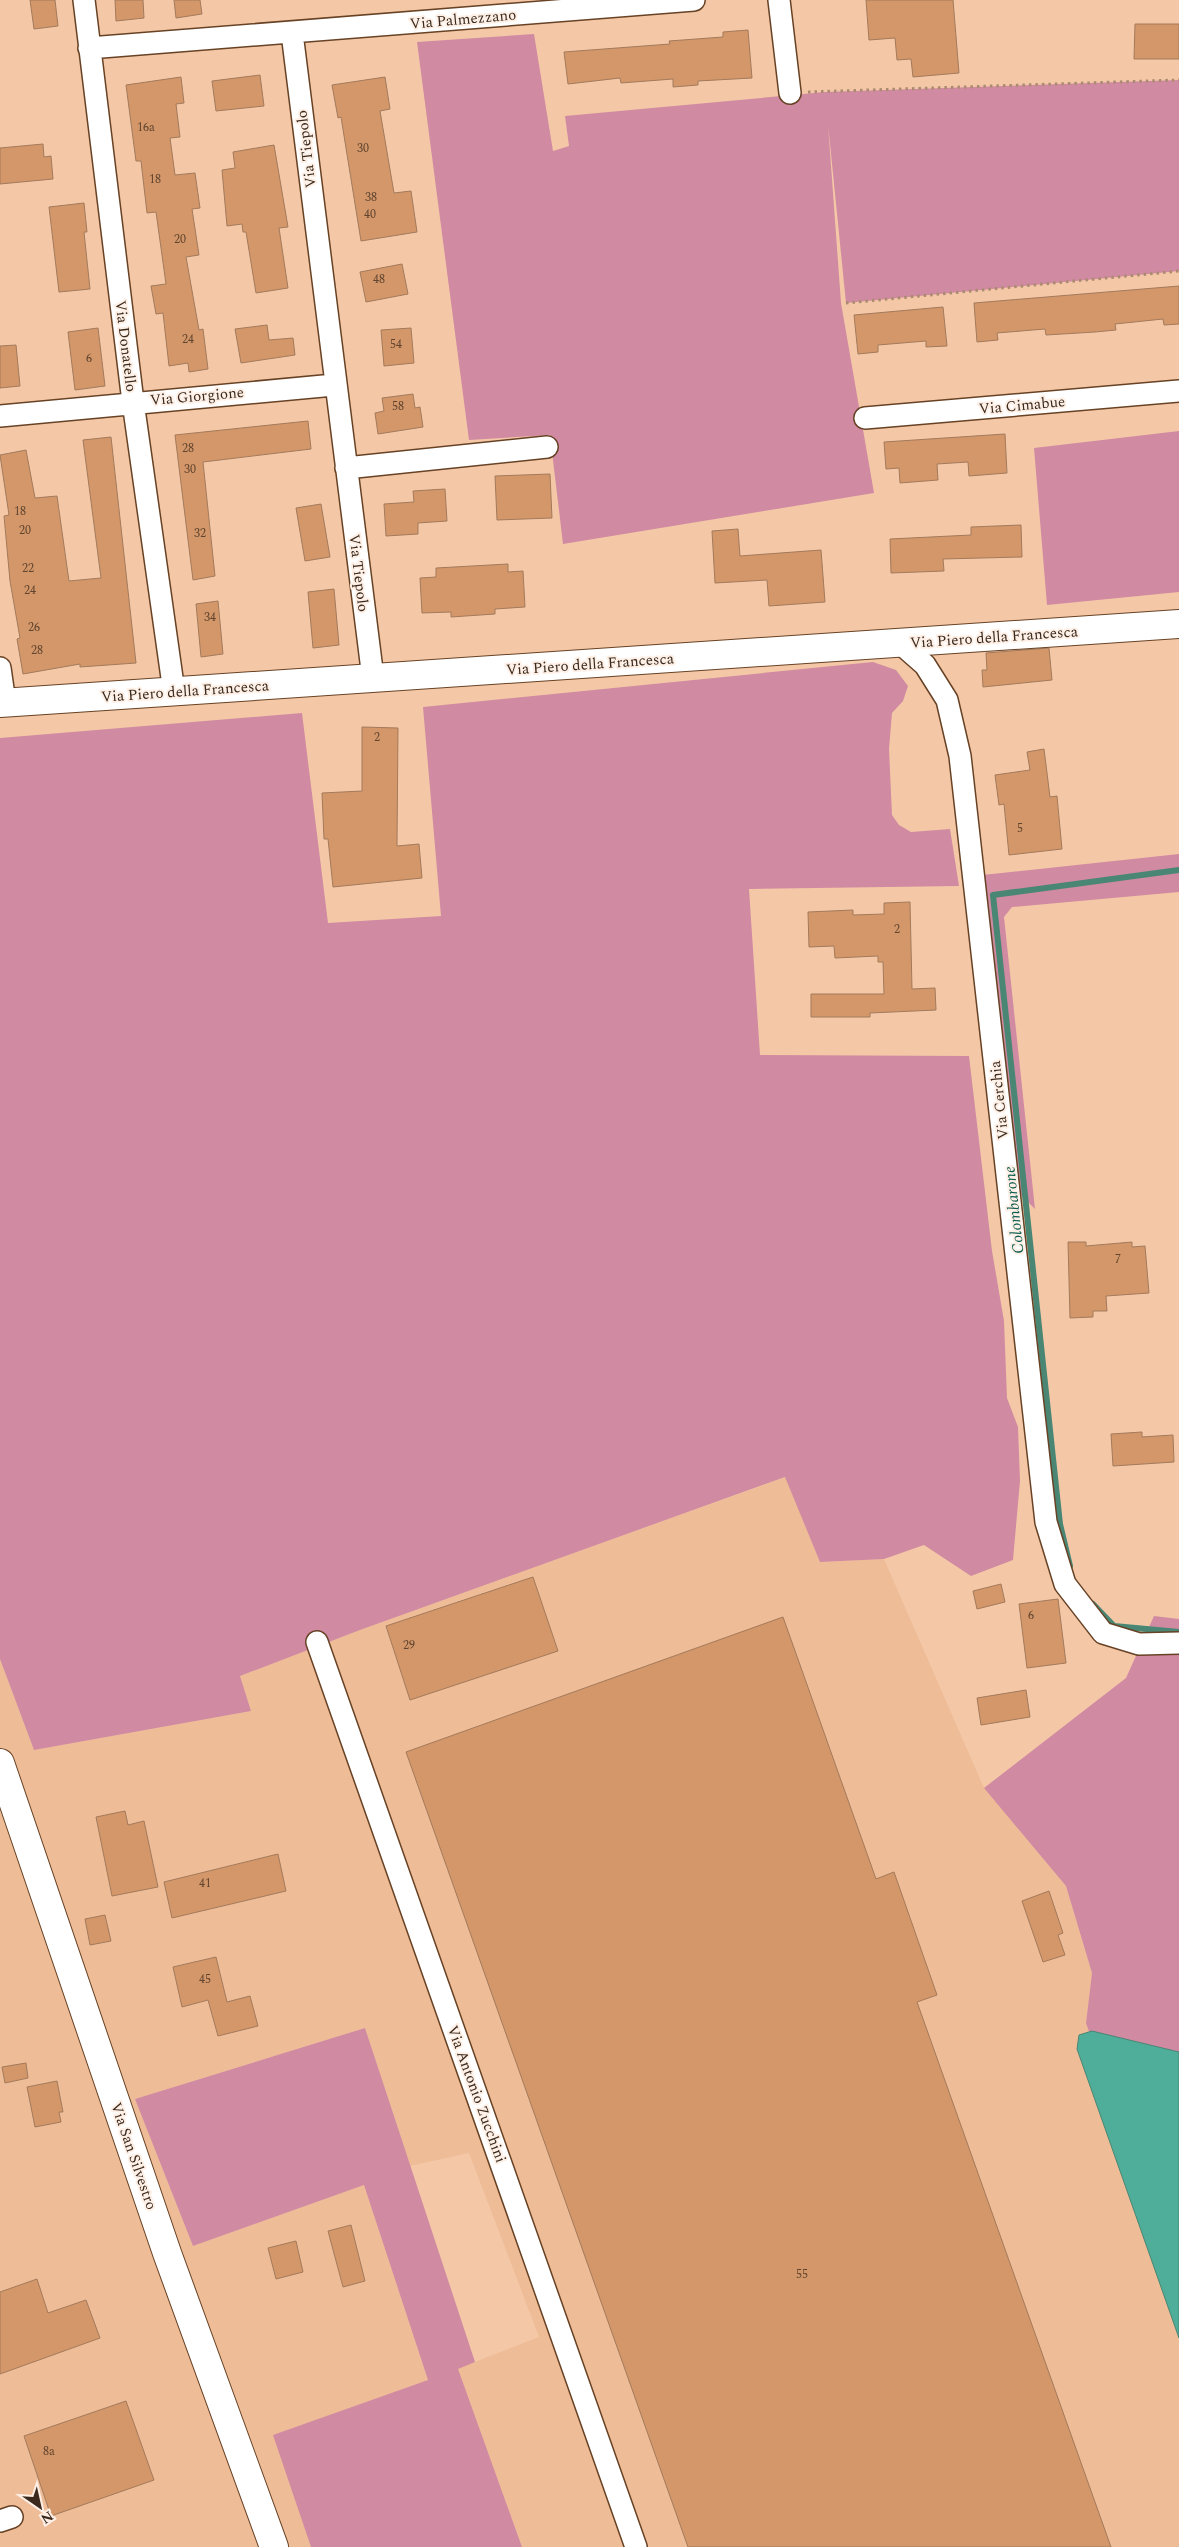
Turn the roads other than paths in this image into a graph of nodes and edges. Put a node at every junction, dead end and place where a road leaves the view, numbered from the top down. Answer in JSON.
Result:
{"nodes":[{"id":1,"x":84,"y":0,"type":"edge"},
{"id":2,"x":694,"y":0,"type":"edge"},
{"id":3,"x":779,"y":0,"type":"edge"},
{"id":4,"x":292,"y":33,"type":"junction"},
{"id":5,"x":89,"y":48,"type":"junction"},
{"id":6,"x":790,"y":93,"type":"road end"},
{"id":7,"x":334,"y":384,"type":"junction"},
{"id":8,"x":1179,"y":391,"type":"edge"},
{"id":9,"x":133,"y":402,"type":"junction"},
{"id":10,"x":0,"y":416,"type":"edge"},
{"id":11,"x":865,"y":418,"type":"dead end"},
{"id":12,"x":547,"y":447,"type":"dead end"},
{"id":13,"x":346,"y":468,"type":"junction"},
{"id":14,"x":1179,"y":624,"type":"edge"},
{"id":15,"x":900,"y":643,"type":"junction"},
{"id":16,"x":0,"y":668,"type":"edge"},
{"id":17,"x":373,"y":678,"type":"junction"},
{"id":18,"x":174,"y":692,"type":"junction"},
{"id":19,"x":3,"y":703,"type":"edge"},
{"id":20,"x":317,"y":1642,"type":"dead end"},
{"id":21,"x":1179,"y":1643,"type":"edge"},
{"id":22,"x":0,"y":1763,"type":"edge"},
{"id":23,"x":274,"y":2547,"type":"edge"},
{"id":24,"x":636,"y":2547,"type":"edge"}],
"edges":[{"from":1,"to":5,"type":"street","name":"Via Donatello"},
{"from":2,"to":4,"type":"street","name":"Via Palmezzano"},
{"from":3,"to":6,"type":"street"},
{"from":4,"to":5,"type":"street"},
{"from":4,"to":7,"type":"street","name":"Via Tiepolo"},
{"from":5,"to":9,"type":"street","name":"Via Donatello"},
{"from":7,"to":9,"type":"street","name":"Via Giorgione"},
{"from":7,"to":13,"type":"street","name":"Via Tiepolo"},
{"from":8,"to":11,"type":"street","name":"Via Cimabue"},
{"from":9,"to":10,"type":"street","name":"Via Giorgione"},
{"from":9,"to":18,"type":"street","name":"Via Donatello"},
{"from":12,"to":13,"type":"street"},
{"from":13,"to":17,"type":"street","name":"Via Tiepolo"},
{"from":14,"to":15,"type":"main road","name":"Via Piero della Francesca"},
{"from":15,"to":17,"type":"main road","name":"Via Piero della Francesca"},
{"from":15,"to":21,"type":"street","name":"Via Cerchia"},
{"from":16,"to":19,"type":"street"},
{"from":17,"to":18,"type":"main road","name":"Via Piero della Francesca"},
{"from":18,"to":19,"type":"main road","name":"Via Piero della Francesca"},
{"from":20,"to":24,"type":"street","name":"Via Antonio Zucchini"},
{"from":22,"to":23,"type":"main road","name":"Via San Silvestro"}]}
